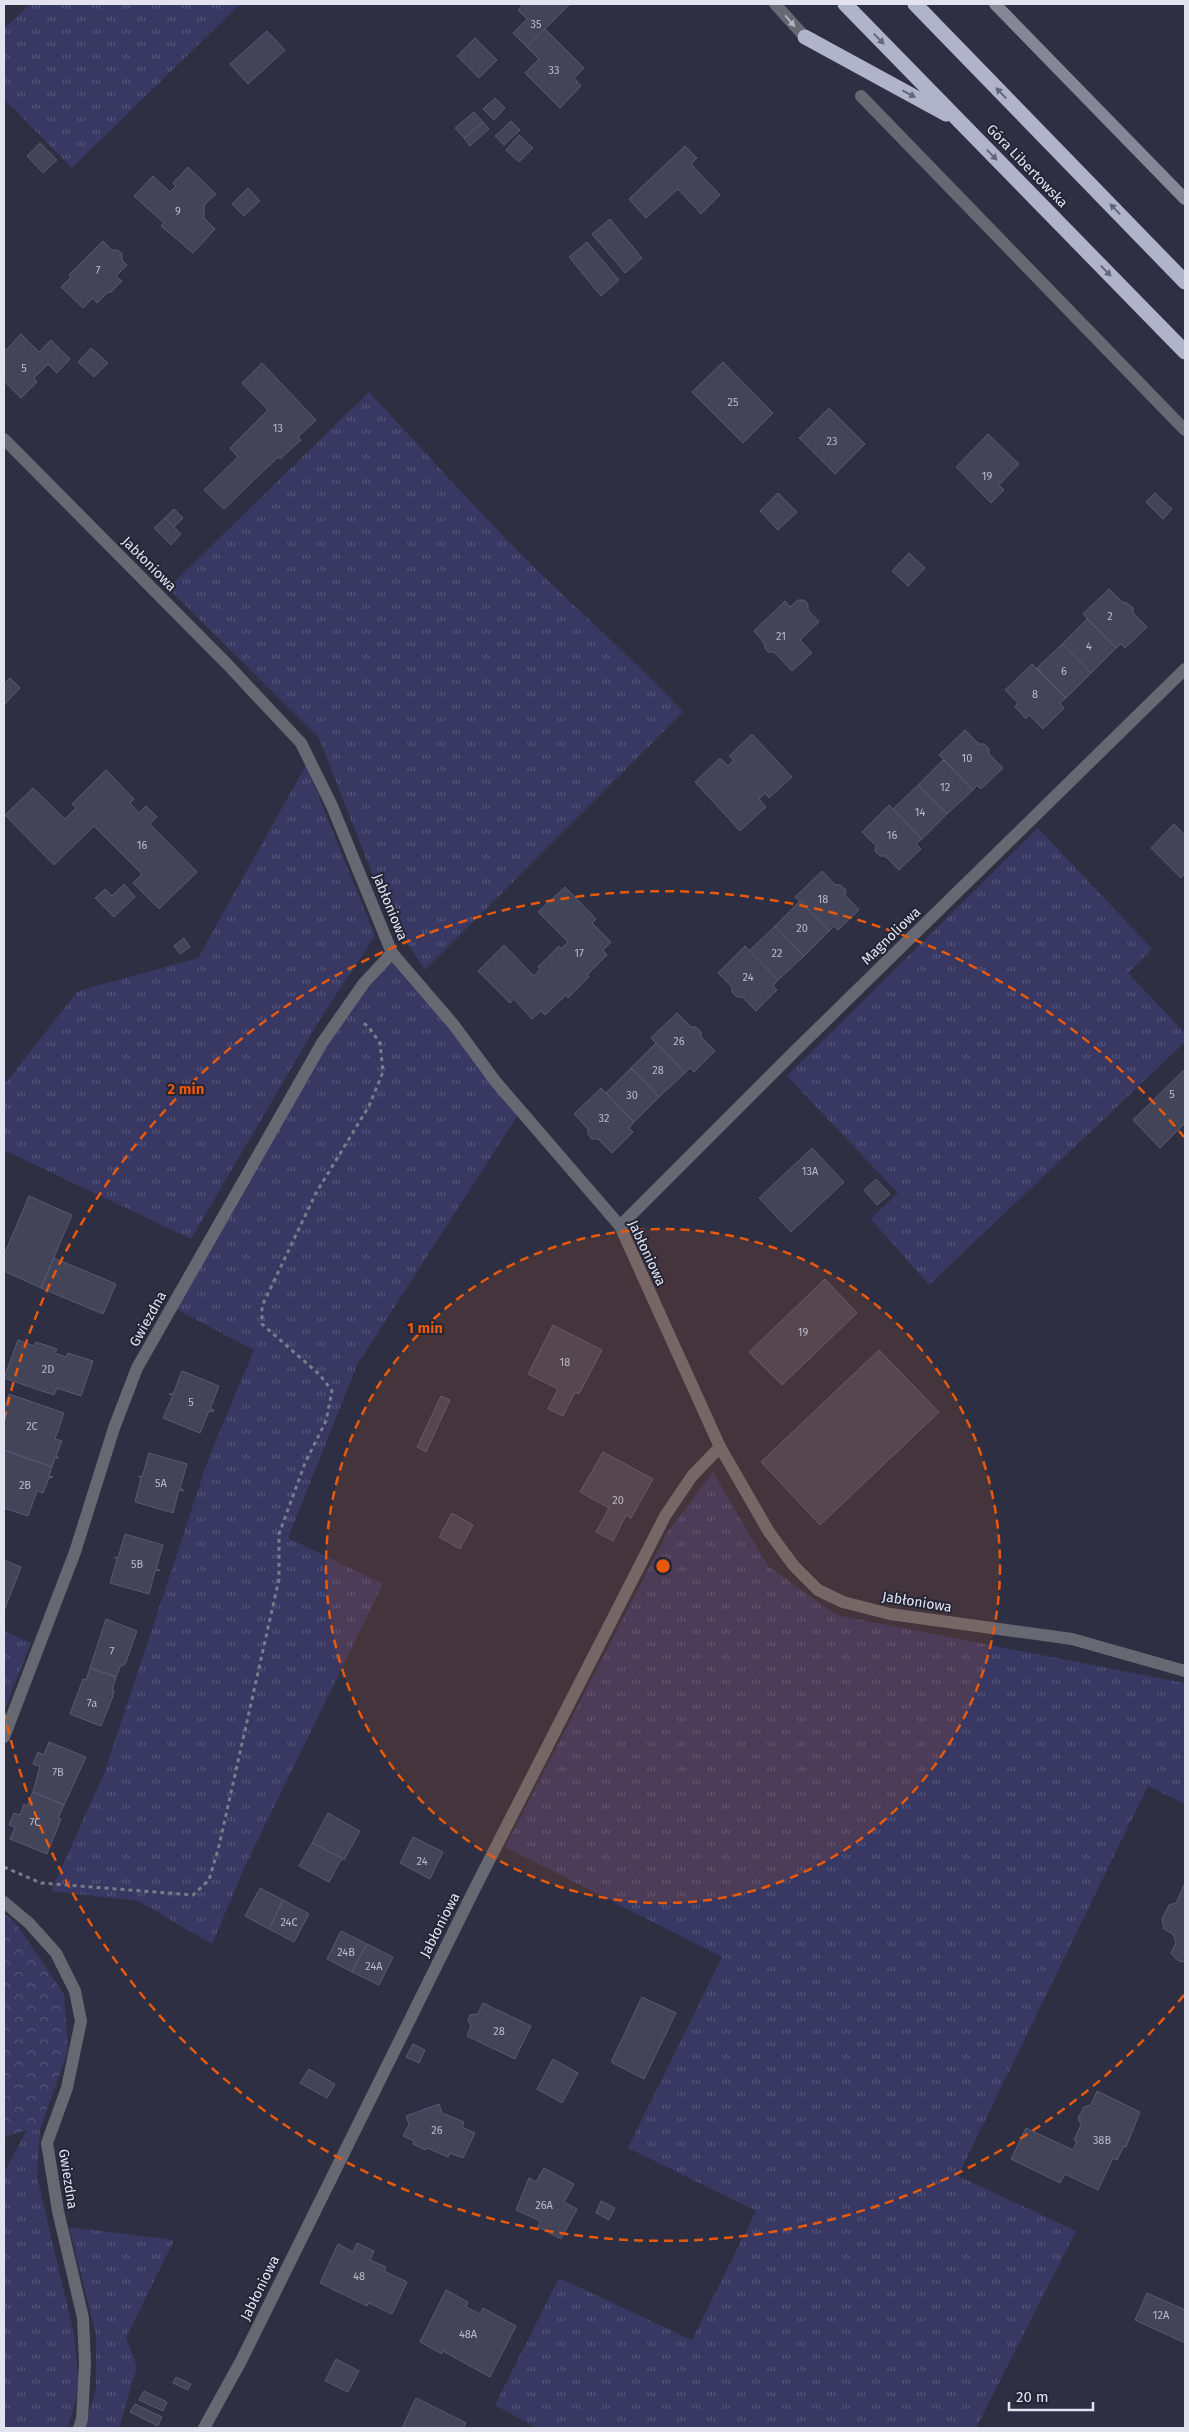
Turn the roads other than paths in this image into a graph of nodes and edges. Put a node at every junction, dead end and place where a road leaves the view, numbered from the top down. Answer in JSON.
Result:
{"nodes":[{"id":1,"x":775,"y":4,"type":"edge"},
{"id":2,"x":845,"y":4,"type":"edge"},
{"id":3,"x":915,"y":4,"type":"edge"},
{"id":4,"x":995,"y":4,"type":"edge"},
{"id":5,"x":805,"y":37,"type":"joint"},
{"id":6,"x":861,"y":96,"type":"dead end"},
{"id":7,"x":960,"y":122,"type":"junction"},
{"id":8,"x":1185,"y":199,"type":"edge"},
{"id":9,"x":1185,"y":282,"type":"edge"},
{"id":10,"x":1185,"y":352,"type":"edge"},
{"id":11,"x":1185,"y":430,"type":"edge"},
{"id":12,"x":4,"y":439,"type":"edge"},
{"id":13,"x":1185,"y":669,"type":"edge"},
{"id":14,"x":392,"y":953,"type":"junction"},
{"id":15,"x":620,"y":1226,"type":"junction"},
{"id":16,"x":720,"y":1446,"type":"junction"},
{"id":17,"x":1185,"y":1671,"type":"edge"},
{"id":18,"x":4,"y":1737,"type":"edge"},
{"id":19,"x":4,"y":1902,"type":"edge"},
{"id":20,"x":79,"y":2428,"type":"edge"},
{"id":21,"x":204,"y":2428,"type":"edge"}],
"edges":[{"from":1,"to":5,"type":"street","one_way":true},
{"from":2,"to":7,"type":"highway","name":"Góra Libertowska","one_way":true},
{"from":9,"to":3,"type":"highway","one_way":true},
{"from":4,"to":8,"type":"street"},
{"from":5,"to":7,"type":"highway","one_way":true},
{"from":6,"to":11,"type":"street"},
{"from":7,"to":10,"type":"highway","name":"Góra Libertowska","one_way":true},
{"from":12,"to":14,"type":"street","name":"Jabłoniowa"},
{"from":13,"to":15,"type":"street","name":"Magnoliowa"},
{"from":14,"to":15,"type":"street","name":"Jabłoniowa"},
{"from":14,"to":18,"type":"street","name":"Gwiezdna"},
{"from":15,"to":16,"type":"street","name":"Jabłoniowa"},
{"from":16,"to":17,"type":"street","name":"Jabłoniowa"},
{"from":16,"to":21,"type":"street","name":"Jabłoniowa"},
{"from":19,"to":20,"type":"street","name":"Gwiezdna"}]}
